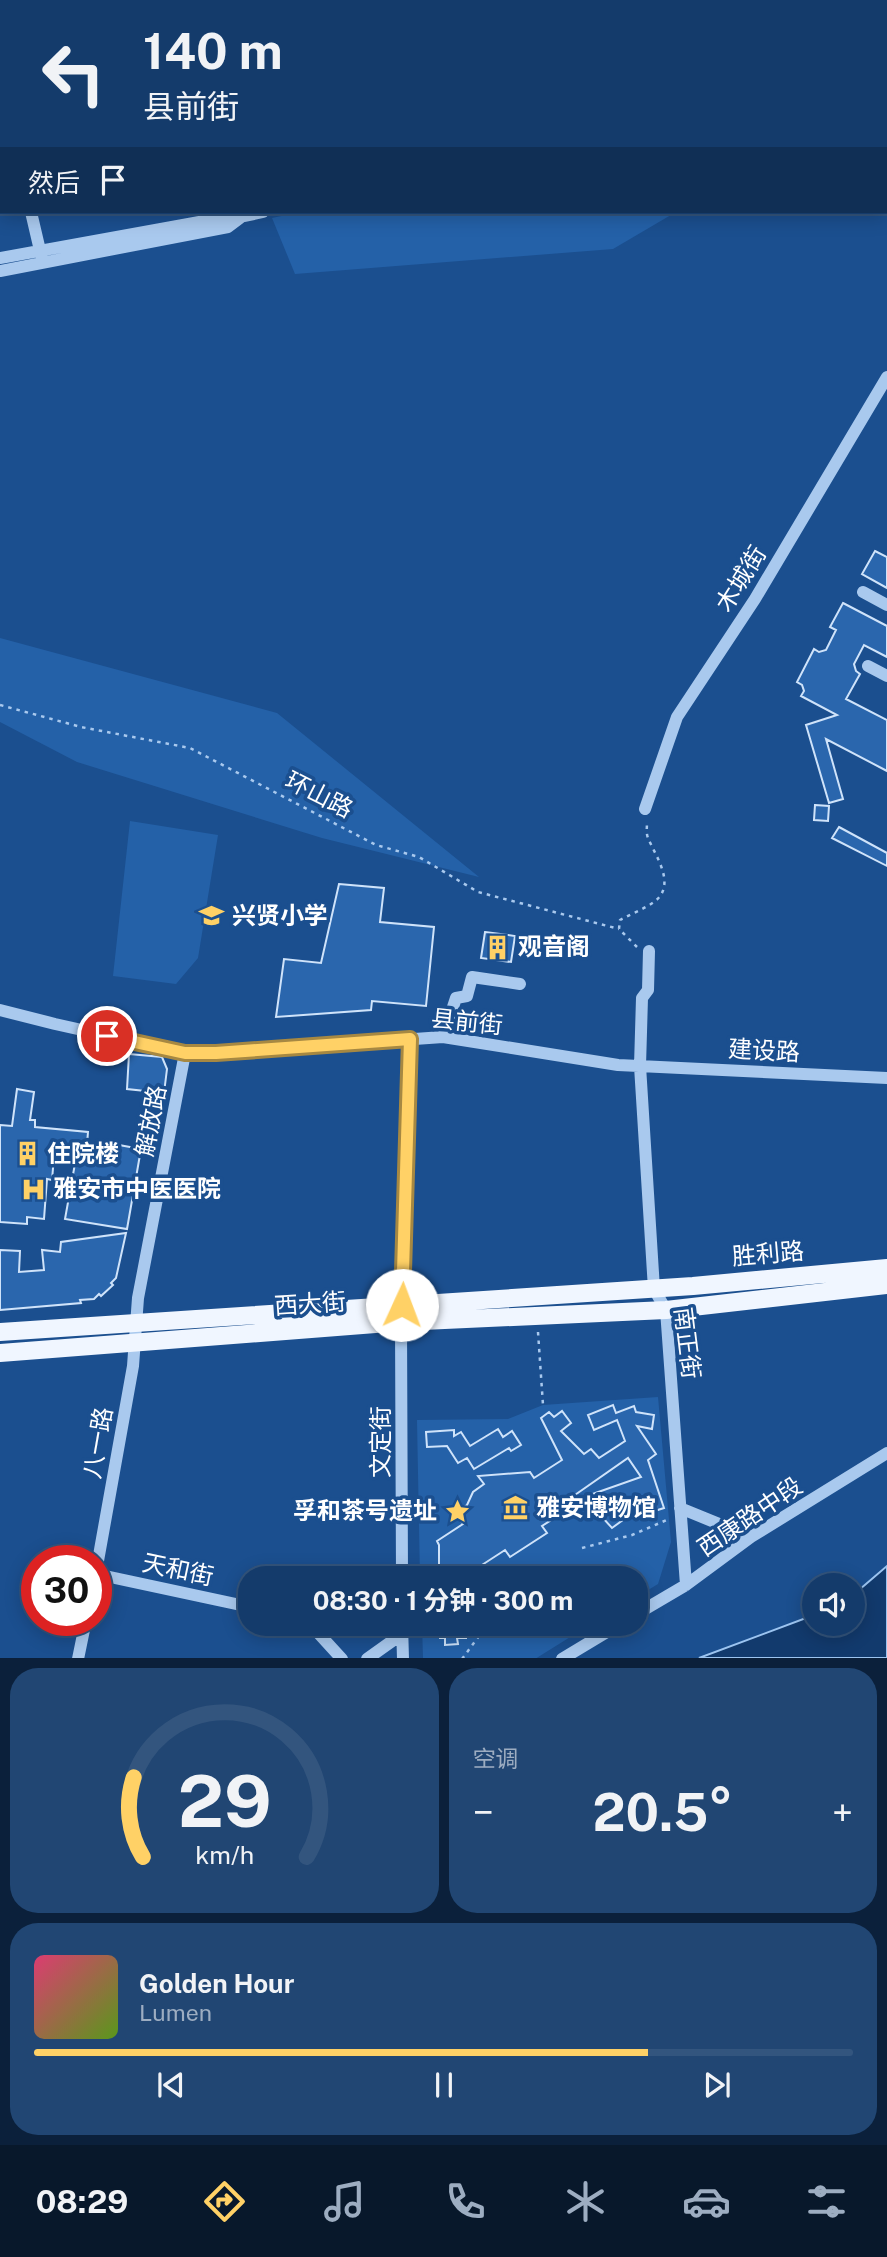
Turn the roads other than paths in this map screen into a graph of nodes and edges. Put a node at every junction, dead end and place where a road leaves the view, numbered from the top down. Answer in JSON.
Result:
{"nodes":[{"id":1,"x":30,"y":214,"type":"edge"},
{"id":2,"x":255,"y":214,"type":"edge"},
{"id":3,"x":41,"y":257,"type":"junction"},
{"id":4,"x":0,"y":258,"type":"edge"},
{"id":5,"x":0,"y":271,"type":"edge"},
{"id":6,"x":887,"y":377,"type":"edge"},
{"id":7,"x":863,"y":592,"type":"dead end"},
{"id":8,"x":887,"y":605,"type":"edge"},
{"id":9,"x":868,"y":666,"type":"dead end"},
{"id":10,"x":887,"y":676,"type":"edge"},
{"id":11,"x":645,"y":808,"type":"road end"},
{"id":12,"x":645,"y":951,"type":"road end"},
{"id":13,"x":520,"y":985,"type":"dead end"},
{"id":14,"x":0,"y":1010,"type":"edge"},
{"id":15,"x":443,"y":1037,"type":"junction"},
{"id":16,"x":410,"y":1039,"type":"junction"},
{"id":17,"x":185,"y":1053,"type":"junction"},
{"id":18,"x":640,"y":1066,"type":"junction"},
{"id":19,"x":887,"y":1077,"type":"edge"},
{"id":20,"x":887,"y":1268,"type":"edge"},
{"id":21,"x":887,"y":1285,"type":"edge"},
{"id":22,"x":654,"y":1289,"type":"junction"},
{"id":23,"x":666,"y":1310,"type":"junction"},
{"id":24,"x":402,"y":1313,"type":"junction"},
{"id":25,"x":135,"y":1322,"type":"junction"},
{"id":26,"x":0,"y":1332,"type":"edge"},
{"id":27,"x":134,"y":1341,"type":"junction"},
{"id":28,"x":0,"y":1353,"type":"edge"},
{"id":29,"x":887,"y":1453,"type":"edge"},
{"id":30,"x":680,"y":1508,"type":"junction"},
{"id":31,"x":751,"y":1537,"type":"junction"},
{"id":32,"x":101,"y":1545,"type":"edge"},
{"id":33,"x":402,"y":1566,"type":"edge"},
{"id":34,"x":112,"y":1577,"type":"edge"},
{"id":35,"x":686,"y":1585,"type":"junction"},
{"id":36,"x":238,"y":1604,"type":"edge"},
{"id":37,"x":648,"y":1607,"type":"edge"},
{"id":38,"x":83,"y":1636,"type":"edge"},
{"id":39,"x":321,"y":1636,"type":"edge"},
{"id":40,"x":394,"y":1636,"type":"edge"},
{"id":41,"x":402,"y":1636,"type":"edge"},
{"id":42,"x":600,"y":1636,"type":"edge"},
{"id":43,"x":78,"y":1658,"type":"edge"},
{"id":44,"x":342,"y":1658,"type":"edge"},
{"id":45,"x":367,"y":1658,"type":"edge"},
{"id":46,"x":403,"y":1658,"type":"edge"},
{"id":47,"x":562,"y":1658,"type":"edge"}],
"edges":[{"from":1,"to":3,"type":"street"},
{"from":2,"to":3,"type":"street"},
{"from":3,"to":4,"type":"street"},
{"from":3,"to":5,"type":"street"},
{"from":6,"to":11,"type":"street","name":"木城街"},
{"from":7,"to":8,"type":"street"},
{"from":9,"to":10,"type":"street"},
{"from":12,"to":18,"type":"street","name":"南正街"},
{"from":13,"to":15,"type":"street"},
{"from":14,"to":17,"type":"street","name":"县前街"},
{"from":15,"to":16,"type":"street","name":"县前街"},
{"from":15,"to":18,"type":"street","name":"县前街"},
{"from":16,"to":17,"type":"street","name":"县前街"},
{"from":16,"to":24,"type":"street","name":"文定街"},
{"from":17,"to":25,"type":"street","name":"解放路"},
{"from":18,"to":19,"type":"street","name":"建设路"},
{"from":18,"to":22,"type":"street","name":"南正街"},
{"from":20,"to":22,"type":"main road","name":"胜利路"},
{"from":21,"to":23,"type":"main road","name":"胜利路"},
{"from":22,"to":23,"type":"street","name":"南正街"},
{"from":22,"to":24,"type":"main road","name":"西大街"},
{"from":23,"to":24,"type":"main road","name":"西大街"},
{"from":23,"to":30,"type":"street","name":"南正街"},
{"from":24,"to":25,"type":"main road","name":"西大街"},
{"from":24,"to":27,"type":"main road","name":"西大街"},
{"from":24,"to":33,"type":"street","name":"文定街"},
{"from":25,"to":26,"type":"main road","name":"西大街"},
{"from":25,"to":27,"type":"street","name":"八一路"},
{"from":27,"to":28,"type":"main road","name":"西大街"},
{"from":27,"to":32,"type":"street","name":"八一路"},
{"from":29,"to":31,"type":"street","name":"西康路中段"},
{"from":30,"to":31,"type":"street"},
{"from":30,"to":35,"type":"street","name":"南正街"},
{"from":31,"to":35,"type":"street","name":"西康路中段"},
{"from":34,"to":36,"type":"street","name":"天和街"},
{"from":35,"to":37,"type":"street","name":"西康路中段"},
{"from":38,"to":43,"type":"street"},
{"from":39,"to":44,"type":"street"},
{"from":40,"to":45,"type":"street"},
{"from":41,"to":46,"type":"street"},
{"from":42,"to":47,"type":"street"}]}
